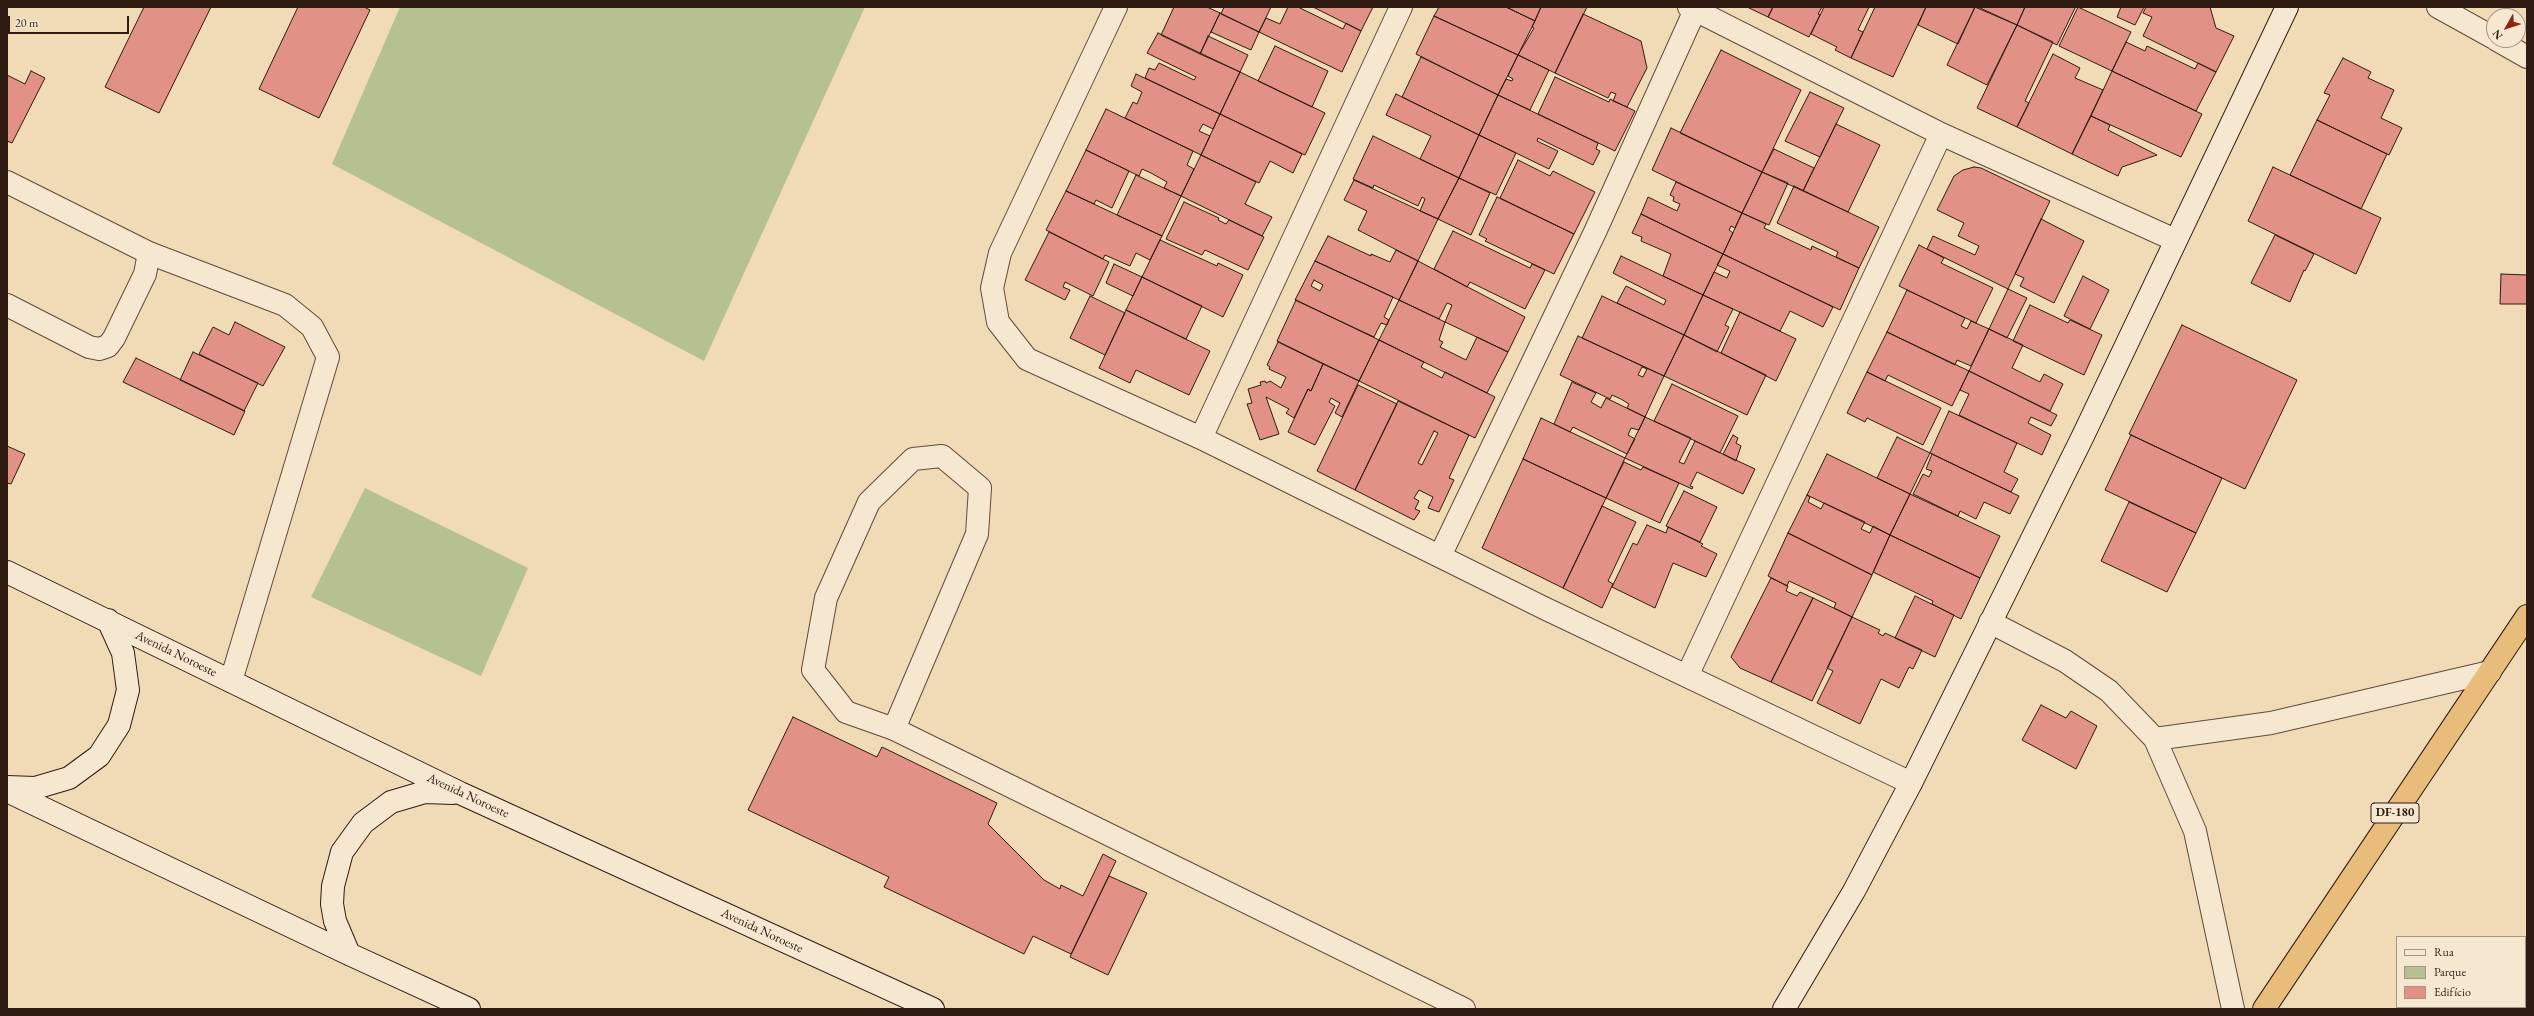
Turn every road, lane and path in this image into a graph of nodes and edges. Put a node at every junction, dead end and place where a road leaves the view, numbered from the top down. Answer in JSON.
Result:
{"nodes":[{"id":1,"x":1116,"y":7,"type":"edge"},
{"id":2,"x":1401,"y":7,"type":"edge"},
{"id":3,"x":2287,"y":7,"type":"edge"},
{"id":4,"x":2438,"y":7,"type":"edge"},
{"id":5,"x":1692,"y":9,"type":"edge"},
{"id":6,"x":2486,"y":34,"type":"edge"},
{"id":7,"x":2511,"y":48,"type":"edge"},
{"id":8,"x":2527,"y":57,"type":"edge"},
{"id":9,"x":1941,"y":134,"type":"junction"},
{"id":10,"x":7,"y":182,"type":"edge"},
{"id":11,"x":2175,"y":240,"type":"junction"},
{"id":12,"x":149,"y":253,"type":"junction"},
{"id":13,"x":7,"y":305,"type":"edge"},
{"id":14,"x":1201,"y":438,"type":"junction"},
{"id":15,"x":1440,"y":556,"type":"junction"},
{"id":16,"x":7,"y":572,"type":"edge"},
{"id":17,"x":2527,"y":616,"type":"edge"},
{"id":18,"x":108,"y":620,"type":"junction"},
{"id":19,"x":1990,"y":622,"type":"junction"},
{"id":20,"x":2490,"y":672,"type":"junction"},
{"id":21,"x":1686,"y":676,"type":"junction"},
{"id":22,"x":231,"y":680,"type":"junction"},
{"id":23,"x":894,"y":728,"type":"junction"},
{"id":24,"x":2155,"y":739,"type":"junction"},
{"id":25,"x":1911,"y":783,"type":"junction"},
{"id":26,"x":7,"y":787,"type":"edge"},
{"id":27,"x":7,"y":791,"type":"edge"},
{"id":28,"x":460,"y":793,"type":"junction"},
{"id":29,"x":349,"y":954,"type":"junction"},
{"id":30,"x":470,"y":1009,"type":"edge"},
{"id":31,"x":933,"y":1009,"type":"edge"},
{"id":32,"x":1464,"y":1009,"type":"edge"},
{"id":33,"x":1784,"y":1009,"type":"edge"},
{"id":34,"x":2232,"y":1009,"type":"edge"},
{"id":35,"x":2264,"y":1009,"type":"edge"}],
"edges":[{"from":1,"to":14,"type":"street"},
{"from":2,"to":14,"type":"street"},
{"from":3,"to":11,"type":"street"},
{"from":4,"to":6,"type":"street"},
{"from":5,"to":9,"type":"street"},
{"from":5,"to":15,"type":"street"},
{"from":7,"to":8,"type":"street"},
{"from":9,"to":11,"type":"street"},
{"from":9,"to":21,"type":"street"},
{"from":10,"to":12,"type":"street"},
{"from":11,"to":19,"type":"street"},
{"from":12,"to":13,"type":"street"},
{"from":12,"to":22,"type":"street"},
{"from":14,"to":15,"type":"street"},
{"from":15,"to":21,"type":"street"},
{"from":16,"to":18,"type":"street","name":"Avenida Noroeste"},
{"from":17,"to":20,"type":"highway","number":"DF-180"},
{"from":18,"to":22,"type":"street","name":"Avenida Noroeste"},
{"from":18,"to":26,"type":"street"},
{"from":19,"to":24,"type":"street"},
{"from":19,"to":25,"type":"street"},
{"from":20,"to":24,"type":"street"},
{"from":20,"to":35,"type":"highway","number":"DF-180"},
{"from":21,"to":25,"type":"street"},
{"from":22,"to":28,"type":"street","name":"Avenida Noroeste"},
{"from":23,"to":23,"type":"street"},
{"from":23,"to":32,"type":"street"},
{"from":24,"to":34,"type":"street"},
{"from":25,"to":33,"type":"street"},
{"from":27,"to":29,"type":"street"},
{"from":28,"to":29,"type":"street"},
{"from":28,"to":31,"type":"street","name":"Avenida Noroeste"},
{"from":29,"to":30,"type":"street"}]}
